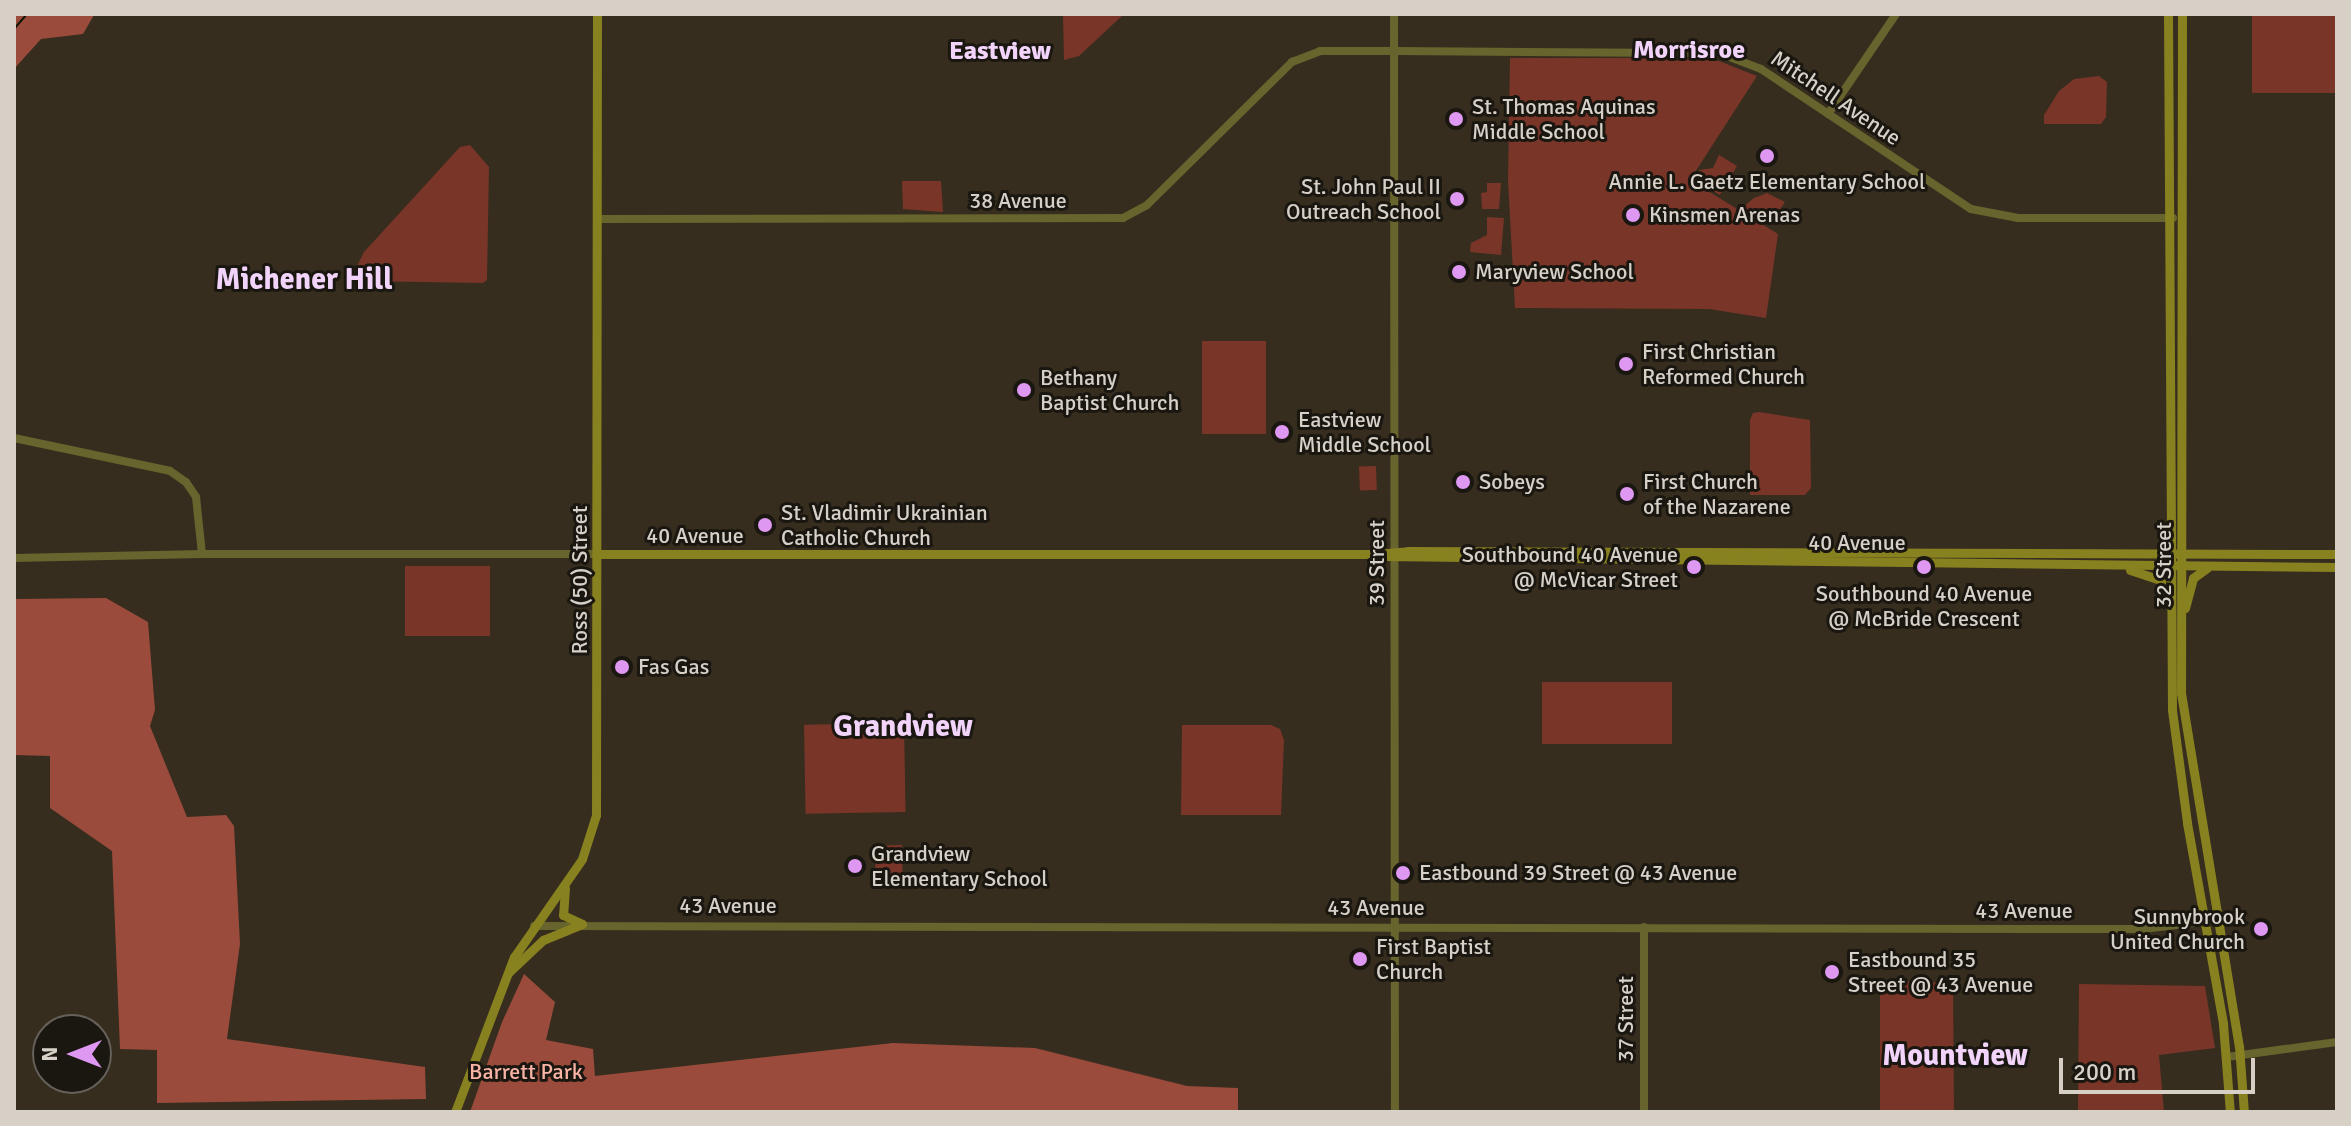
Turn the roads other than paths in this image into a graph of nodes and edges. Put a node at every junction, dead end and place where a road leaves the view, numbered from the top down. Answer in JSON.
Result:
{"nodes":[{"id":1,"x":597,"y":14,"type":"edge"},
{"id":2,"x":1394,"y":14,"type":"edge"},
{"id":3,"x":1896,"y":14,"type":"edge"},
{"id":4,"x":2168,"y":14,"type":"edge"},
{"id":5,"x":2182,"y":14,"type":"edge"},
{"id":6,"x":1374,"y":51,"type":"joint"},
{"id":7,"x":1394,"y":51,"type":"junction"},
{"id":8,"x":1828,"y":114,"type":"junction"},
{"id":9,"x":2168,"y":218,"type":"junction"},
{"id":10,"x":2182,"y":218,"type":"junction"},
{"id":11,"x":597,"y":219,"type":"junction"},
{"id":12,"x":14,"y":438,"type":"edge"},
{"id":13,"x":2170,"y":553,"type":"junction"},
{"id":14,"x":202,"y":554,"type":"junction"},
{"id":15,"x":598,"y":554,"type":"junction"},
{"id":16,"x":1395,"y":554,"type":"junction"},
{"id":17,"x":2182,"y":554,"type":"junction"},
{"id":18,"x":2337,"y":554,"type":"edge"},
{"id":19,"x":14,"y":558,"type":"edge"},
{"id":20,"x":2170,"y":566,"type":"junction"},
{"id":21,"x":2115,"y":567,"type":"junction"},
{"id":22,"x":2182,"y":567,"type":"junction"},
{"id":23,"x":2211,"y":567,"type":"junction"},
{"id":24,"x":2337,"y":567,"type":"edge"},
{"id":25,"x":2170,"y":598,"type":"junction"},
{"id":26,"x":2181,"y":623,"type":"junction"},
{"id":27,"x":567,"y":883,"type":"junction"},
{"id":28,"x":2218,"y":920,"type":"junction"},
{"id":29,"x":2204,"y":922,"type":"junction"},
{"id":30,"x":582,"y":924,"type":"junction"},
{"id":31,"x":534,"y":926,"type":"junction"},
{"id":32,"x":1395,"y":926,"type":"junction"},
{"id":33,"x":1644,"y":927,"type":"junction"},
{"id":34,"x":507,"y":974,"type":"junction"},
{"id":35,"x":2337,"y":1042,"type":"edge"},
{"id":36,"x":2240,"y":1055,"type":"junction"},
{"id":37,"x":2227,"y":1057,"type":"junction"},
{"id":38,"x":466,"y":1091,"type":"junction"},
{"id":39,"x":455,"y":1112,"type":"edge"},
{"id":40,"x":463,"y":1112,"type":"edge"},
{"id":41,"x":1395,"y":1112,"type":"edge"},
{"id":42,"x":1644,"y":1112,"type":"edge"},
{"id":43,"x":2230,"y":1112,"type":"edge"},
{"id":44,"x":2244,"y":1112,"type":"edge"}],
"edges":[{"from":1,"to":11,"type":"main road","name":"Ross (50) Street"},
{"from":2,"to":7,"type":"street","name":"39 Street"},
{"from":3,"to":8,"type":"street"},
{"from":4,"to":9,"type":"main road","name":"32 Street"},
{"from":5,"to":10,"type":"main road","name":"32 Street"},
{"from":6,"to":7,"type":"street","name":"Mitchell Avenue"},
{"from":6,"to":11,"type":"street","name":"38 Avenue"},
{"from":7,"to":8,"type":"street","name":"Mitchell Avenue"},
{"from":7,"to":16,"type":"street","name":"39 Street"},
{"from":8,"to":9,"type":"street","name":"Mitchell Avenue"},
{"from":9,"to":10,"type":"street","name":"Mitchell Avenue"},
{"from":9,"to":13,"type":"main road","name":"32 Street"},
{"from":10,"to":17,"type":"main road","name":"32 Street"},
{"from":11,"to":15,"type":"main road","name":"Ross (50) Street"},
{"from":12,"to":14,"type":"street"},
{"from":13,"to":16,"type":"main road","name":"40 Avenue"},
{"from":13,"to":17,"type":"main road","name":"40 Avenue"},
{"from":13,"to":20,"type":"main road","name":"32 Street"},
{"from":14,"to":15,"type":"street","name":"40 Avenue"},
{"from":14,"to":19,"type":"street","name":"40 Avenue"},
{"from":15,"to":16,"type":"main road","name":"40 Avenue"},
{"from":15,"to":27,"type":"main road","name":"Ross (50) Street"},
{"from":16,"to":21,"type":"main road","name":"40 Avenue"},
{"from":16,"to":32,"type":"street","name":"39 Street"},
{"from":17,"to":18,"type":"main road","name":"40 Avenue"},
{"from":17,"to":22,"type":"main road","name":"32 Street"},
{"from":20,"to":21,"type":"main road","name":"40 Avenue"},
{"from":20,"to":22,"type":"main road","name":"40 Avenue"},
{"from":20,"to":25,"type":"main road","name":"32 Street"},
{"from":21,"to":25,"type":"main road"},
{"from":22,"to":23,"type":"main road","name":"40 Avenue"},
{"from":22,"to":26,"type":"main road","name":"32 Street"},
{"from":23,"to":24,"type":"main road","name":"40 Avenue"},
{"from":23,"to":26,"type":"main road"},
{"from":25,"to":29,"type":"main road","name":"32 Street"},
{"from":26,"to":28,"type":"main road","name":"32 Street"},
{"from":27,"to":30,"type":"main road"},
{"from":27,"to":31,"type":"main road","name":"Ross (50) Street"},
{"from":28,"to":29,"type":"street","name":"43 Avenue"},
{"from":28,"to":36,"type":"main road","name":"32 Street"},
{"from":29,"to":33,"type":"street","name":"43 Avenue"},
{"from":29,"to":37,"type":"main road","name":"32 Street"},
{"from":30,"to":31,"type":"street","name":"43 Avenue"},
{"from":30,"to":32,"type":"street","name":"43 Avenue"},
{"from":30,"to":34,"type":"main road"},
{"from":31,"to":34,"type":"main road","name":"Ross (50) Street"},
{"from":32,"to":33,"type":"street","name":"43 Avenue"},
{"from":32,"to":41,"type":"street","name":"39 Street"},
{"from":33,"to":42,"type":"street","name":"37 Street"},
{"from":34,"to":38,"type":"main road","name":"Ross (50) Street"},
{"from":35,"to":36,"type":"street"},
{"from":36,"to":37,"type":"street"},
{"from":36,"to":44,"type":"main road","name":"32 Street"},
{"from":37,"to":43,"type":"main road","name":"32 Street"},
{"from":38,"to":39,"type":"main road","name":"Ross (50) Street"},
{"from":38,"to":40,"type":"main road"}]}
